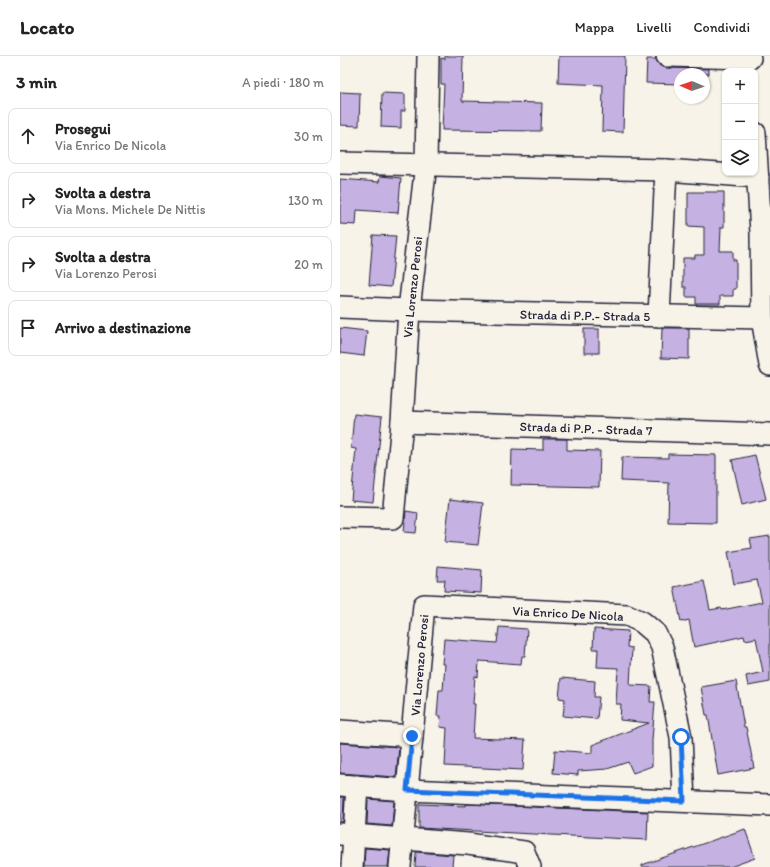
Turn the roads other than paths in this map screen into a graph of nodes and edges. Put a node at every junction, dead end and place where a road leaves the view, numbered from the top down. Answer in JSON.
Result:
{"nodes":[{"id":1,"x":428,"y":56,"type":"edge"},
{"id":2,"x":667,"y":56,"type":"edge"},
{"id":3,"x":750,"y":62,"type":"edge"},
{"id":4,"x":755,"y":140,"type":"edge"},
{"id":5,"x":340,"y":163,"type":"edge"},
{"id":6,"x":426,"y":164,"type":"junction"},
{"id":7,"x":666,"y":170,"type":"junction"},
{"id":8,"x":758,"y":177,"type":"junction"},
{"id":9,"x":340,"y":307,"type":"edge"},
{"id":10,"x":409,"y":310,"type":"junction"},
{"id":11,"x":659,"y":316,"type":"junction"},
{"id":12,"x":762,"y":318,"type":"junction"},
{"id":13,"x":770,"y":365,"type":"edge"},
{"id":14,"x":402,"y":422,"type":"junction"},
{"id":15,"x":770,"y":434,"type":"edge"},
{"id":16,"x":340,"y":517,"type":"edge"},
{"id":17,"x":424,"y":605,"type":"joint"},
{"id":18,"x":340,"y":731,"type":"edge"},
{"id":19,"x":412,"y":736,"type":"junction"},
{"id":20,"x":348,"y":786,"type":"edge"},
{"id":21,"x":407,"y":790,"type":"junction"},
{"id":22,"x":684,"y":801,"type":"junction"},
{"id":23,"x":770,"y":805,"type":"edge"},
{"id":24,"x":347,"y":835,"type":"edge"},
{"id":25,"x":402,"y":838,"type":"junction"},
{"id":26,"x":352,"y":867,"type":"edge"},
{"id":27,"x":400,"y":867,"type":"edge"},
{"id":28,"x":530,"y":867,"type":"edge"}],
"edges":[{"from":1,"to":6,"type":"street","name":"Via Lorenzo Perosi"},
{"from":2,"to":3,"type":"street"},
{"from":4,"to":8,"type":"street"},
{"from":5,"to":6,"type":"street"},
{"from":6,"to":7,"type":"street"},
{"from":6,"to":10,"type":"street","name":"Via Lorenzo Perosi"},
{"from":7,"to":8,"type":"street"},
{"from":7,"to":11,"type":"street"},
{"from":8,"to":12,"type":"street"},
{"from":9,"to":10,"type":"street","name":"Strada di P.P.- Strada 5"},
{"from":10,"to":11,"type":"street","name":"Strada di P.P.- Strada 5"},
{"from":10,"to":14,"type":"street","name":"Via Lorenzo Perosi"},
{"from":11,"to":12,"type":"street","name":"Strada di P.P.- Strada 5"},
{"from":12,"to":13,"type":"street"},
{"from":14,"to":15,"type":"street","name":"Strada di P.P. - Strada 7"},
{"from":14,"to":16,"type":"street","name":"Via Lorenzo Perosi"},
{"from":17,"to":19,"type":"street","name":"Via Lorenzo Perosi"},
{"from":17,"to":22,"type":"street","name":"Via Enrico De Nicola"},
{"from":18,"to":19,"type":"street"},
{"from":19,"to":21,"type":"street","name":"Via Lorenzo Perosi"},
{"from":20,"to":21,"type":"street"},
{"from":20,"to":24,"type":"street"},
{"from":21,"to":22,"type":"street"},
{"from":21,"to":25,"type":"street","name":"Via Lorenzo Perosi"},
{"from":22,"to":23,"type":"street"},
{"from":24,"to":25,"type":"street"},
{"from":24,"to":26,"type":"street"},
{"from":25,"to":27,"type":"street","name":"Via Lorenzo Perosi"},
{"from":25,"to":28,"type":"street"}]}
